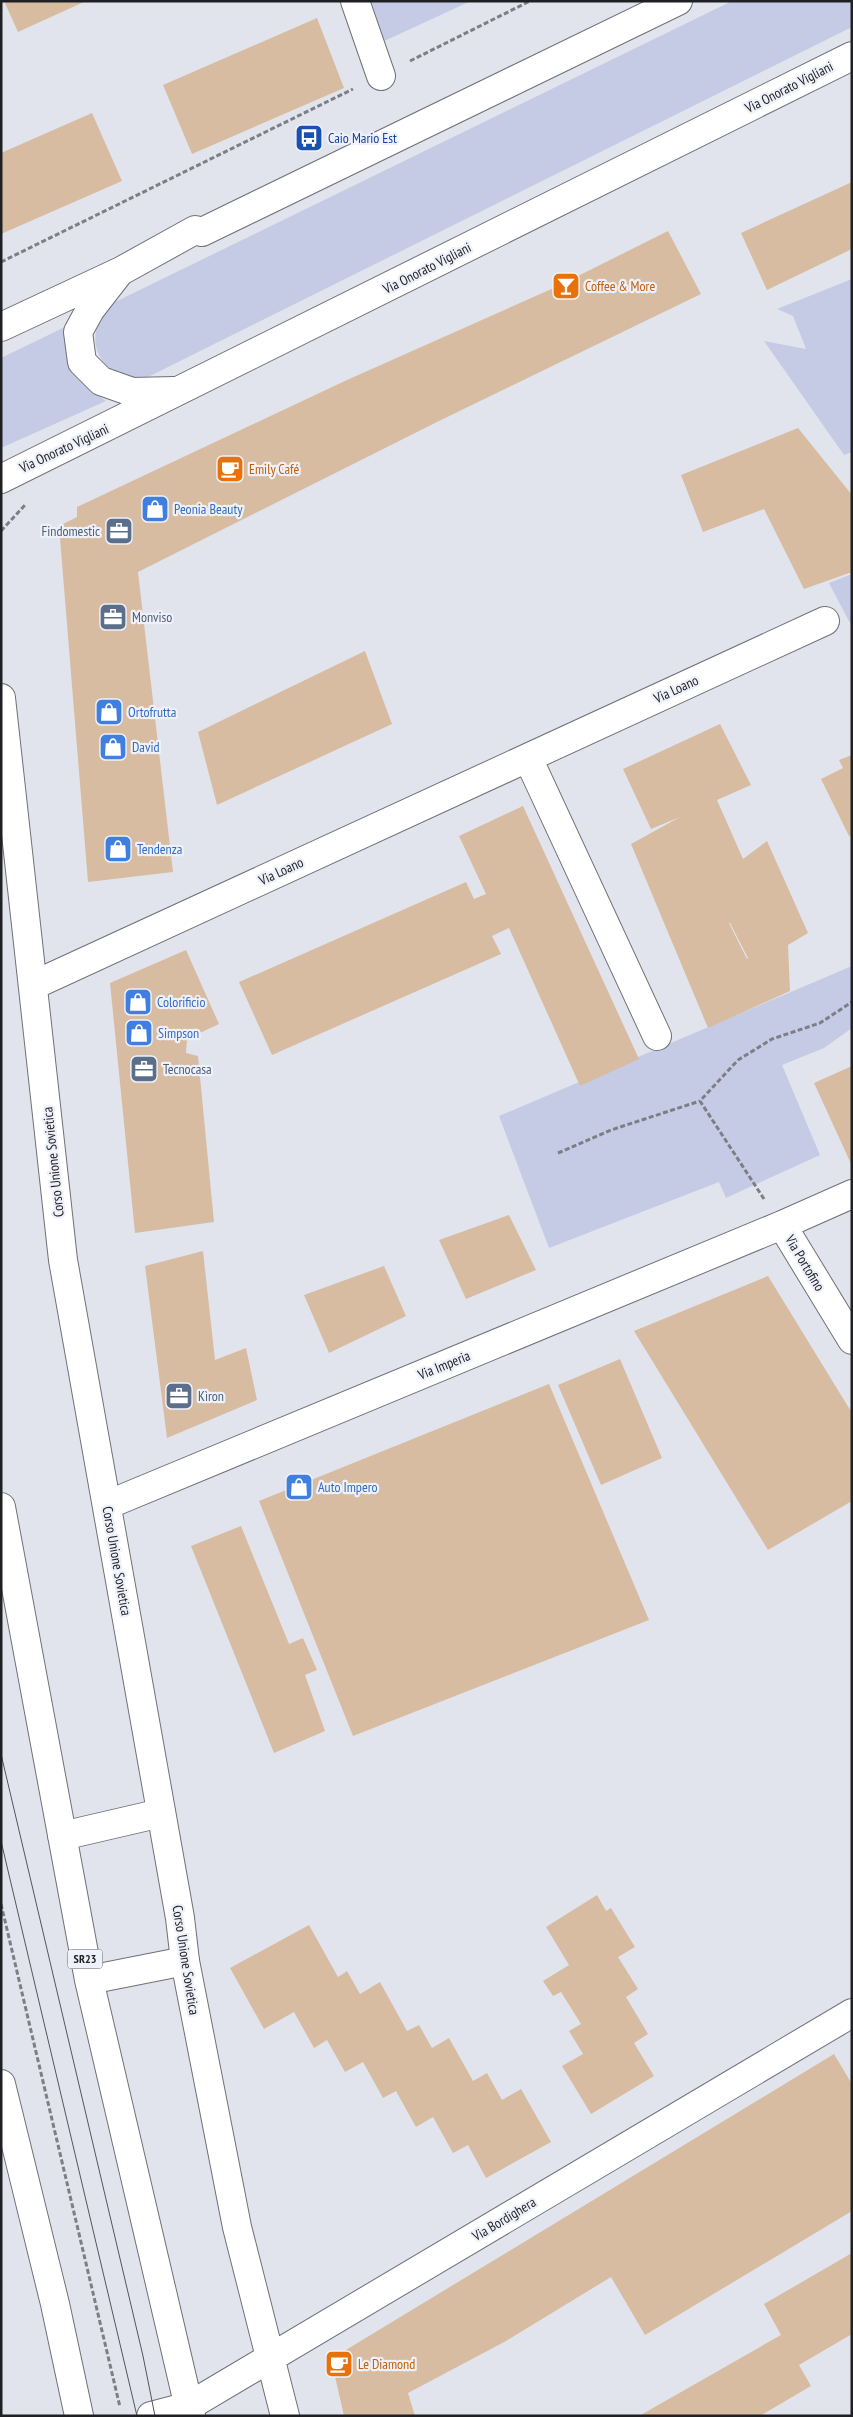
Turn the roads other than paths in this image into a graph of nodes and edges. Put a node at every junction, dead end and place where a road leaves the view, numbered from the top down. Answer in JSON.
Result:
{"nodes":[{"id":1,"x":355,"y":1,"type":"edge"},
{"id":2,"x":678,"y":1,"type":"edge"},
{"id":3,"x":852,"y":56,"type":"edge"},
{"id":4,"x":380,"y":76,"type":"road end"},
{"id":5,"x":121,"y":271,"type":"junction"},
{"id":6,"x":1,"y":327,"type":"edge"},
{"id":7,"x":180,"y":391,"type":"junction"},
{"id":8,"x":1,"y":478,"type":"edge"},
{"id":9,"x":825,"y":621,"type":"dead end"},
{"id":10,"x":1,"y":698,"type":"edge"},
{"id":11,"x":528,"y":758,"type":"junction"},
{"id":12,"x":34,"y":985,"type":"junction"},
{"id":13,"x":657,"y":1036,"type":"dead end"},
{"id":14,"x":852,"y":1194,"type":"edge"},
{"id":15,"x":782,"y":1225,"type":"junction"},
{"id":16,"x":852,"y":1340,"type":"edge"},
{"id":17,"x":107,"y":1505,"type":"junction"},
{"id":18,"x":1,"y":1507,"type":"edge"},
{"id":19,"x":161,"y":1813,"type":"junction"},
{"id":20,"x":62,"y":1836,"type":"junction"},
{"id":21,"x":184,"y":1961,"type":"junction"},
{"id":22,"x":88,"y":1980,"type":"junction"},
{"id":23,"x":852,"y":2013,"type":"edge"},
{"id":24,"x":1,"y":2084,"type":"edge"},
{"id":25,"x":270,"y":2358,"type":"junction"},
{"id":26,"x":190,"y":2411,"type":"edge"},
{"id":27,"x":79,"y":2416,"type":"edge"},
{"id":28,"x":151,"y":2416,"type":"edge"},
{"id":29,"x":285,"y":2416,"type":"edge"}],
"edges":[{"from":1,"to":4,"type":"street"},
{"from":2,"to":5,"type":"street"},
{"from":3,"to":7,"type":"street","name":"Via Onorato Vigliani"},
{"from":5,"to":6,"type":"street"},
{"from":5,"to":7,"type":"street"},
{"from":7,"to":8,"type":"street","name":"Via Onorato Vigliani"},
{"from":9,"to":11,"type":"street","name":"Via Loano"},
{"from":10,"to":12,"type":"street","name":"Corso Unione Sovietica"},
{"from":11,"to":12,"type":"street","name":"Via Loano"},
{"from":11,"to":13,"type":"street"},
{"from":12,"to":17,"type":"street","name":"Corso Unione Sovietica"},
{"from":14,"to":15,"type":"street","name":"Via Portofino"},
{"from":15,"to":16,"type":"street","name":"Via Portofino"},
{"from":15,"to":17,"type":"street","name":"Via Imperia"},
{"from":17,"to":19,"type":"street","name":"Corso Unione Sovietica"},
{"from":18,"to":20,"type":"street","number":"SR23"},
{"from":19,"to":20,"type":"street"},
{"from":19,"to":21,"type":"street","name":"Corso Unione Sovietica"},
{"from":20,"to":22,"type":"street","number":"SR23"},
{"from":21,"to":22,"type":"street"},
{"from":21,"to":25,"type":"street","name":"Corso Unione Sovietica"},
{"from":22,"to":26,"type":"street","number":"SR23"},
{"from":23,"to":25,"type":"street","name":"Via Bordighera"},
{"from":24,"to":27,"type":"street"},
{"from":25,"to":26,"type":"street","name":"Via Bordighera"},
{"from":25,"to":29,"type":"street","name":"Corso Unione Sovietica"},
{"from":26,"to":28,"type":"street","name":"Via Bordighera"}]}
